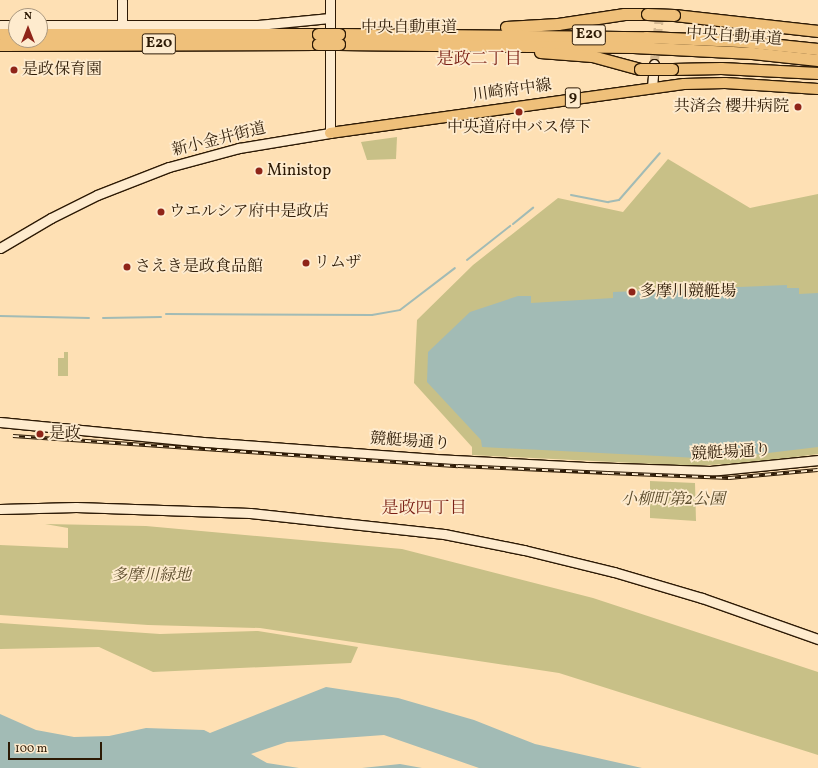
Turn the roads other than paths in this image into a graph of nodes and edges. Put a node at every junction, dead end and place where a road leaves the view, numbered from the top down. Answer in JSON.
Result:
{"nodes":[{"id":1,"x":122,"y":0,"type":"edge"},
{"id":2,"x":330,"y":0,"type":"edge"},
{"id":3,"x":660,"y":9,"type":"dead end"},
{"id":4,"x":330,"y":18,"type":"junction"},
{"id":5,"x":659,"y":21,"type":"tunnel mouth"},
{"id":6,"x":48,"y":25,"type":"edge"},
{"id":7,"x":122,"y":25,"type":"junction"},
{"id":8,"x":818,"y":31,"type":"edge"},
{"id":9,"x":48,"y":34,"type":"edge"},
{"id":10,"x":359,"y":34,"type":"junction"},
{"id":11,"x":339,"y":39,"type":"junction"},
{"id":12,"x":0,"y":44,"type":"edge"},
{"id":13,"x":364,"y":45,"type":"junction"},
{"id":14,"x":818,"y":49,"type":"edge"},
{"id":15,"x":818,"y":60,"type":"edge"},
{"id":16,"x":654,"y":64,"type":"tunnel mouth"},
{"id":17,"x":816,"y":74,"type":"edge"},
{"id":18,"x":652,"y":87,"type":"junction"},
{"id":19,"x":818,"y":89,"type":"edge"},
{"id":20,"x":330,"y":133,"type":"junction"},
{"id":21,"x":0,"y":248,"type":"edge"},
{"id":22,"x":0,"y":422,"type":"edge"},
{"id":23,"x":818,"y":460,"type":"edge"},
{"id":24,"x":0,"y":509,"type":"edge"},
{"id":25,"x":818,"y":639,"type":"edge"}],
"edges":[{"from":1,"to":7,"type":"street"},
{"from":2,"to":4,"type":"street"},
{"from":3,"to":5,"type":"street"},
{"from":4,"to":7,"type":"street"},
{"from":4,"to":20,"type":"street"},
{"from":6,"to":7,"type":"street"},
{"from":8,"to":10,"type":"highway","bridge":true},
{"from":9,"to":11,"type":"highway","name":"中央自動車道","number":"E20","bridge":true},
{"from":10,"to":11,"type":"highway","name":"中央自動車道","number":"E20"},
{"from":10,"to":14,"type":"highway","name":"中央自動車道","number":"E20"},
{"from":11,"to":12,"type":"highway","name":"中央自動車道","number":"E20","bridge":true},
{"from":11,"to":13,"type":"highway","name":"中央自動車道","number":"E20"},
{"from":13,"to":15,"type":"highway","name":"中央自動車道","number":"E20"},
{"from":13,"to":17,"type":"highway","bridge":true},
{"from":16,"to":18,"type":"street"},
{"from":18,"to":19,"type":"main road","name":"川崎府中線","number":"9"},
{"from":18,"to":20,"type":"main road","name":"川崎府中線","number":"9"},
{"from":20,"to":21,"type":"street","name":"新小金井街道"},
{"from":22,"to":23,"type":"street","name":"競艇場通り"},
{"from":24,"to":25,"type":"street"}]}
